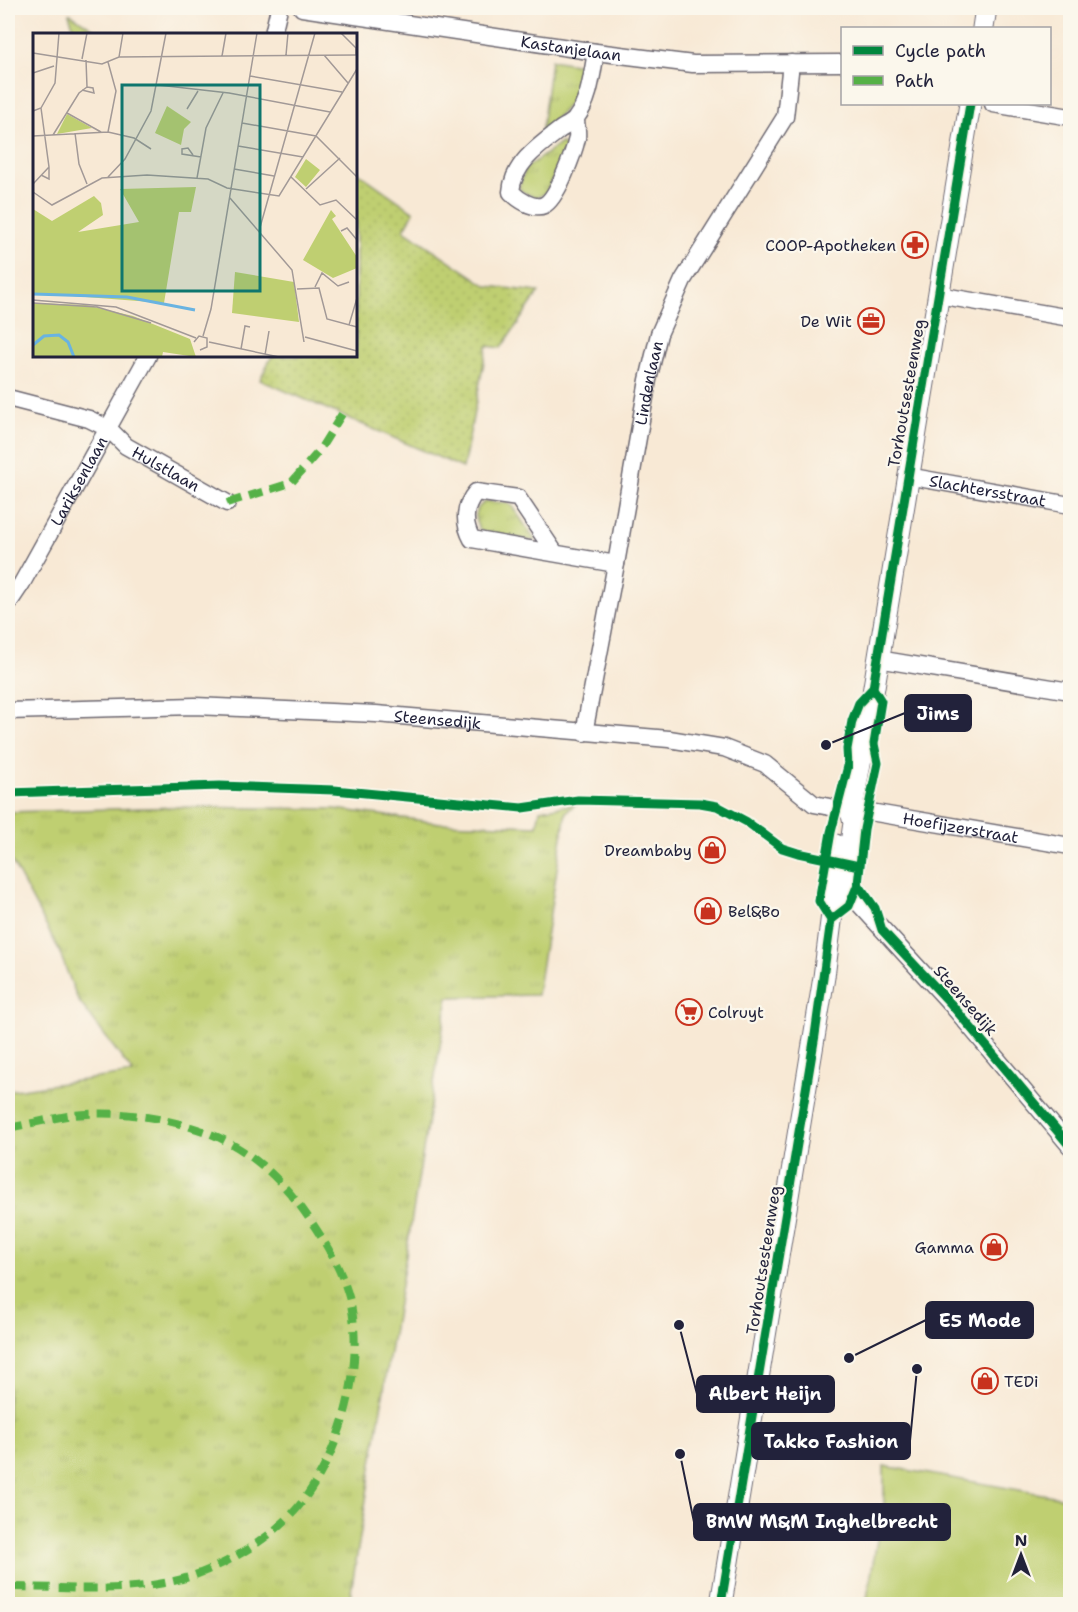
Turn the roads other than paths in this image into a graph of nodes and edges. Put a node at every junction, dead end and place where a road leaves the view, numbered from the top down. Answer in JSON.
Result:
{"nodes":[{"id":1,"x":279,"y":8,"type":"edge"},
{"id":2,"x":302,"y":8,"type":"edge"},
{"id":3,"x":986,"y":8,"type":"edge"},
{"id":4,"x":983,"y":27,"type":"edge"},
{"id":5,"x":273,"y":33,"type":"edge"},
{"id":6,"x":596,"y":52,"type":"junction"},
{"id":7,"x":791,"y":63,"type":"junction"},
{"id":8,"x":841,"y":63,"type":"edge"},
{"id":9,"x":970,"y":105,"type":"edge"},
{"id":10,"x":999,"y":105,"type":"edge"},
{"id":11,"x":1071,"y":117,"type":"edge"},
{"id":12,"x":576,"y":119,"type":"junction"},
{"id":13,"x":938,"y":295,"type":"junction"},
{"id":14,"x":1071,"y":318,"type":"edge"},
{"id":15,"x":147,"y":357,"type":"edge"},
{"id":16,"x":8,"y":398,"type":"edge"},
{"id":17,"x":109,"y":429,"type":"junction"},
{"id":18,"x":907,"y":476,"type":"junction"},
{"id":19,"x":227,"y":503,"type":"dead end"},
{"id":20,"x":1071,"y":505,"type":"edge"},
{"id":21,"x":555,"y":553,"type":"junction"},
{"id":22,"x":616,"y":564,"type":"junction"},
{"id":23,"x":8,"y":604,"type":"edge"},
{"id":24,"x":878,"y":659,"type":"junction"},
{"id":25,"x":1071,"y":692,"type":"edge"},
{"id":26,"x":8,"y":697,"type":"edge"},
{"id":27,"x":13,"y":711,"type":"edge"},
{"id":28,"x":584,"y":733,"type":"junction"},
{"id":29,"x":851,"y":811,"type":"junction"},
{"id":30,"x":1071,"y":846,"type":"edge"},
{"id":31,"x":836,"y":891,"type":"junction"},
{"id":32,"x":1070,"y":1146,"type":"edge"},
{"id":33,"x":721,"y":1605,"type":"edge"}],
"edges":[{"from":1,"to":5,"type":"street"},
{"from":2,"to":6,"type":"street","name":"Kastanjelaan"},
{"from":3,"to":4,"type":"main road"},
{"from":6,"to":7,"type":"street","name":"Kastanjelaan"},
{"from":6,"to":12,"type":"street"},
{"from":7,"to":8,"type":"street","name":"Kastanjelaan"},
{"from":7,"to":22,"type":"street","name":"Lindenlaan"},
{"from":9,"to":13,"type":"main road","name":"Torhoutsesteenweg"},
{"from":10,"to":11,"type":"street"},
{"from":12,"to":12,"type":"street"},
{"from":13,"to":14,"type":"street"},
{"from":13,"to":18,"type":"main road","name":"Torhoutsesteenweg"},
{"from":15,"to":17,"type":"street","name":"Lariksenlaan"},
{"from":16,"to":17,"type":"street","name":"Hulstlaan"},
{"from":17,"to":19,"type":"street","name":"Hulstlaan"},
{"from":17,"to":23,"type":"street","name":"Lariksenlaan"},
{"from":18,"to":20,"type":"street","name":"Slachtersstraat"},
{"from":18,"to":24,"type":"main road","name":"Torhoutsesteenweg"},
{"from":21,"to":21,"type":"street"},
{"from":21,"to":22,"type":"street"},
{"from":22,"to":28,"type":"street","name":"Lindenlaan"},
{"from":24,"to":25,"type":"street"},
{"from":24,"to":29,"type":"main road","name":"Torhoutsesteenweg"},
{"from":26,"to":27,"type":"street"},
{"from":27,"to":28,"type":"street","name":"Steensedijk"},
{"from":28,"to":29,"type":"street","name":"Steensedijk"},
{"from":29,"to":30,"type":"street","name":"Hoefijzerstraat"},
{"from":29,"to":31,"type":"main road","name":"Torhoutsesteenweg"},
{"from":31,"to":32,"type":"street","name":"Steensedijk"},
{"from":31,"to":33,"type":"main road","name":"Torhoutsesteenweg"}]}
